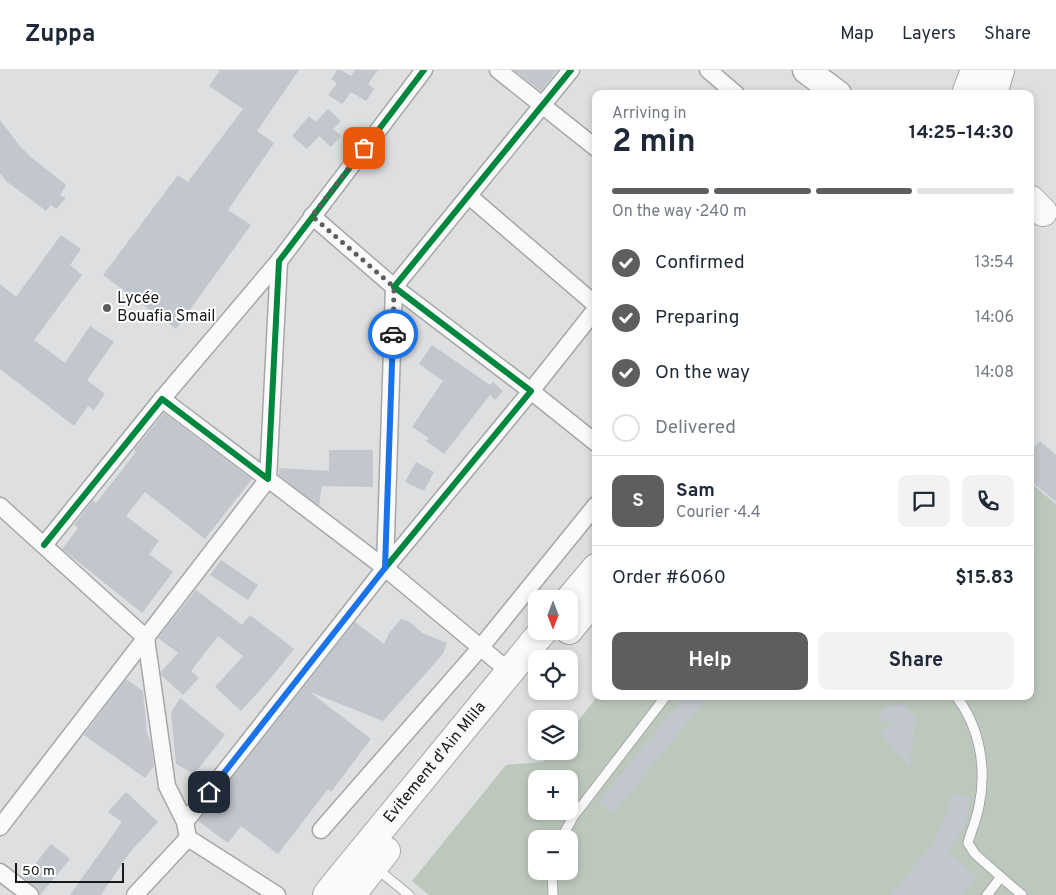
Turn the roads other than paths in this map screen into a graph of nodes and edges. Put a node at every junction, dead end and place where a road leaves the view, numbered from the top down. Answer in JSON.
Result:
{"nodes":[{"id":1,"x":424,"y":70,"type":"edge"},
{"id":2,"x":498,"y":70,"type":"edge"},
{"id":3,"x":571,"y":70,"type":"edge"},
{"id":4,"x":708,"y":70,"type":"edge"},
{"id":5,"x":806,"y":70,"type":"edge"},
{"id":6,"x":975,"y":70,"type":"edge"},
{"id":7,"x":1000,"y":70,"type":"edge"},
{"id":8,"x":731,"y":90,"type":"edge"},
{"id":9,"x":833,"y":90,"type":"edge"},
{"id":10,"x":968,"y":90,"type":"edge"},
{"id":11,"x":994,"y":90,"type":"edge"},
{"id":12,"x":542,"y":105,"type":"junction"},
{"id":13,"x":592,"y":145,"type":"edge"},
{"id":14,"x":469,"y":196,"type":"junction"},
{"id":15,"x":312,"y":216,"type":"junction"},
{"id":16,"x":279,"y":261,"type":"junction"},
{"id":17,"x":394,"y":287,"type":"junction"},
{"id":18,"x":592,"y":304,"type":"edge"},
{"id":19,"x":592,"y":312,"type":"edge"},
{"id":20,"x":531,"y":391,"type":"junction"},
{"id":21,"x":162,"y":399,"type":"junction"},
{"id":22,"x":592,"y":440,"type":"edge"},
{"id":23,"x":268,"y":479,"type":"junction"},
{"id":24,"x":0,"y":506,"type":"edge"},
{"id":25,"x":592,"y":510,"type":"edge"},
{"id":26,"x":44,"y":544,"type":"junction"},
{"id":27,"x":385,"y":568,"type":"junction"},
{"id":28,"x":592,"y":573,"type":"edge"},
{"id":29,"x":577,"y":590,"type":"edge"},
{"id":30,"x":592,"y":602,"type":"edge"},
{"id":31,"x":578,"y":619,"type":"edge"},
{"id":32,"x":146,"y":638,"type":"junction"},
{"id":33,"x":536,"y":640,"type":"edge"},
{"id":34,"x":561,"y":640,"type":"edge"},
{"id":35,"x":481,"y":647,"type":"junction"},
{"id":36,"x":552,"y":650,"type":"edge"},
{"id":37,"x":510,"y":672,"type":"junction"},
{"id":38,"x":528,"y":679,"type":"edge"},
{"id":39,"x":663,"y":700,"type":"edge"},
{"id":40,"x":958,"y":700,"type":"edge"},
{"id":41,"x":0,"y":827,"type":"edge"},
{"id":42,"x":187,"y":830,"type":"junction"},
{"id":43,"x":322,"y":830,"type":"dead end"},
{"id":44,"x":566,"y":830,"type":"edge"},
{"id":45,"x":374,"y":866,"type":"junction"},
{"id":46,"x":0,"y":872,"type":"edge"},
{"id":47,"x":1001,"y":877,"type":"junction"},
{"id":48,"x":552,"y":880,"type":"edge"},
{"id":49,"x":30,"y":895,"type":"edge"},
{"id":50,"x":134,"y":895,"type":"edge"},
{"id":51,"x":277,"y":895,"type":"edge"},
{"id":52,"x":327,"y":895,"type":"edge"},
{"id":53,"x":351,"y":895,"type":"edge"},
{"id":54,"x":409,"y":895,"type":"edge"},
{"id":55,"x":553,"y":895,"type":"edge"},
{"id":56,"x":987,"y":895,"type":"edge"},
{"id":57,"x":1022,"y":895,"type":"edge"}],
"edges":[{"from":1,"to":15,"type":"street"},
{"from":2,"to":12,"type":"street"},
{"from":3,"to":12,"type":"street"},
{"from":4,"to":8,"type":"street"},
{"from":5,"to":9,"type":"main road"},
{"from":6,"to":10,"type":"highway"},
{"from":7,"to":11,"type":"highway"},
{"from":12,"to":13,"type":"street"},
{"from":12,"to":14,"type":"street"},
{"from":14,"to":17,"type":"street"},
{"from":14,"to":18,"type":"street"},
{"from":15,"to":16,"type":"street"},
{"from":15,"to":17,"type":"street"},
{"from":16,"to":21,"type":"street"},
{"from":16,"to":23,"type":"street"},
{"from":17,"to":20,"type":"street"},
{"from":17,"to":27,"type":"street"},
{"from":19,"to":20,"type":"street"},
{"from":20,"to":22,"type":"street"},
{"from":20,"to":27,"type":"street"},
{"from":21,"to":23,"type":"street"},
{"from":21,"to":26,"type":"street"},
{"from":23,"to":27,"type":"street"},
{"from":23,"to":32,"type":"street"},
{"from":24,"to":26,"type":"street"},
{"from":25,"to":35,"type":"street"},
{"from":26,"to":32,"type":"street"},
{"from":27,"to":35,"type":"street"},
{"from":27,"to":42,"type":"street"},
{"from":28,"to":29,"type":"highway"},
{"from":30,"to":31,"type":"highway"},
{"from":32,"to":41,"type":"street"},
{"from":32,"to":42,"type":"street"},
{"from":33,"to":37,"type":"highway","name":"Evitement d'Ain Mlila"},
{"from":34,"to":36,"type":"highway"},
{"from":35,"to":37,"type":"street"},
{"from":35,"to":43,"type":"street"},
{"from":37,"to":52,"type":"highway","name":"Evitement d'Ain Mlila"},
{"from":38,"to":45,"type":"highway","name":"Evitement d'Ain Mlila"},
{"from":39,"to":44,"type":"lane"},
{"from":40,"to":47,"type":"lane"},
{"from":42,"to":50,"type":"street"},
{"from":42,"to":51,"type":"street"},
{"from":45,"to":53,"type":"highway","name":"Evitement d'Ain Mlila"},
{"from":45,"to":54,"type":"lane"},
{"from":46,"to":49,"type":"street"},
{"from":47,"to":56,"type":"lane"},
{"from":47,"to":57,"type":"lane"},
{"from":48,"to":55,"type":"lane"}]}
